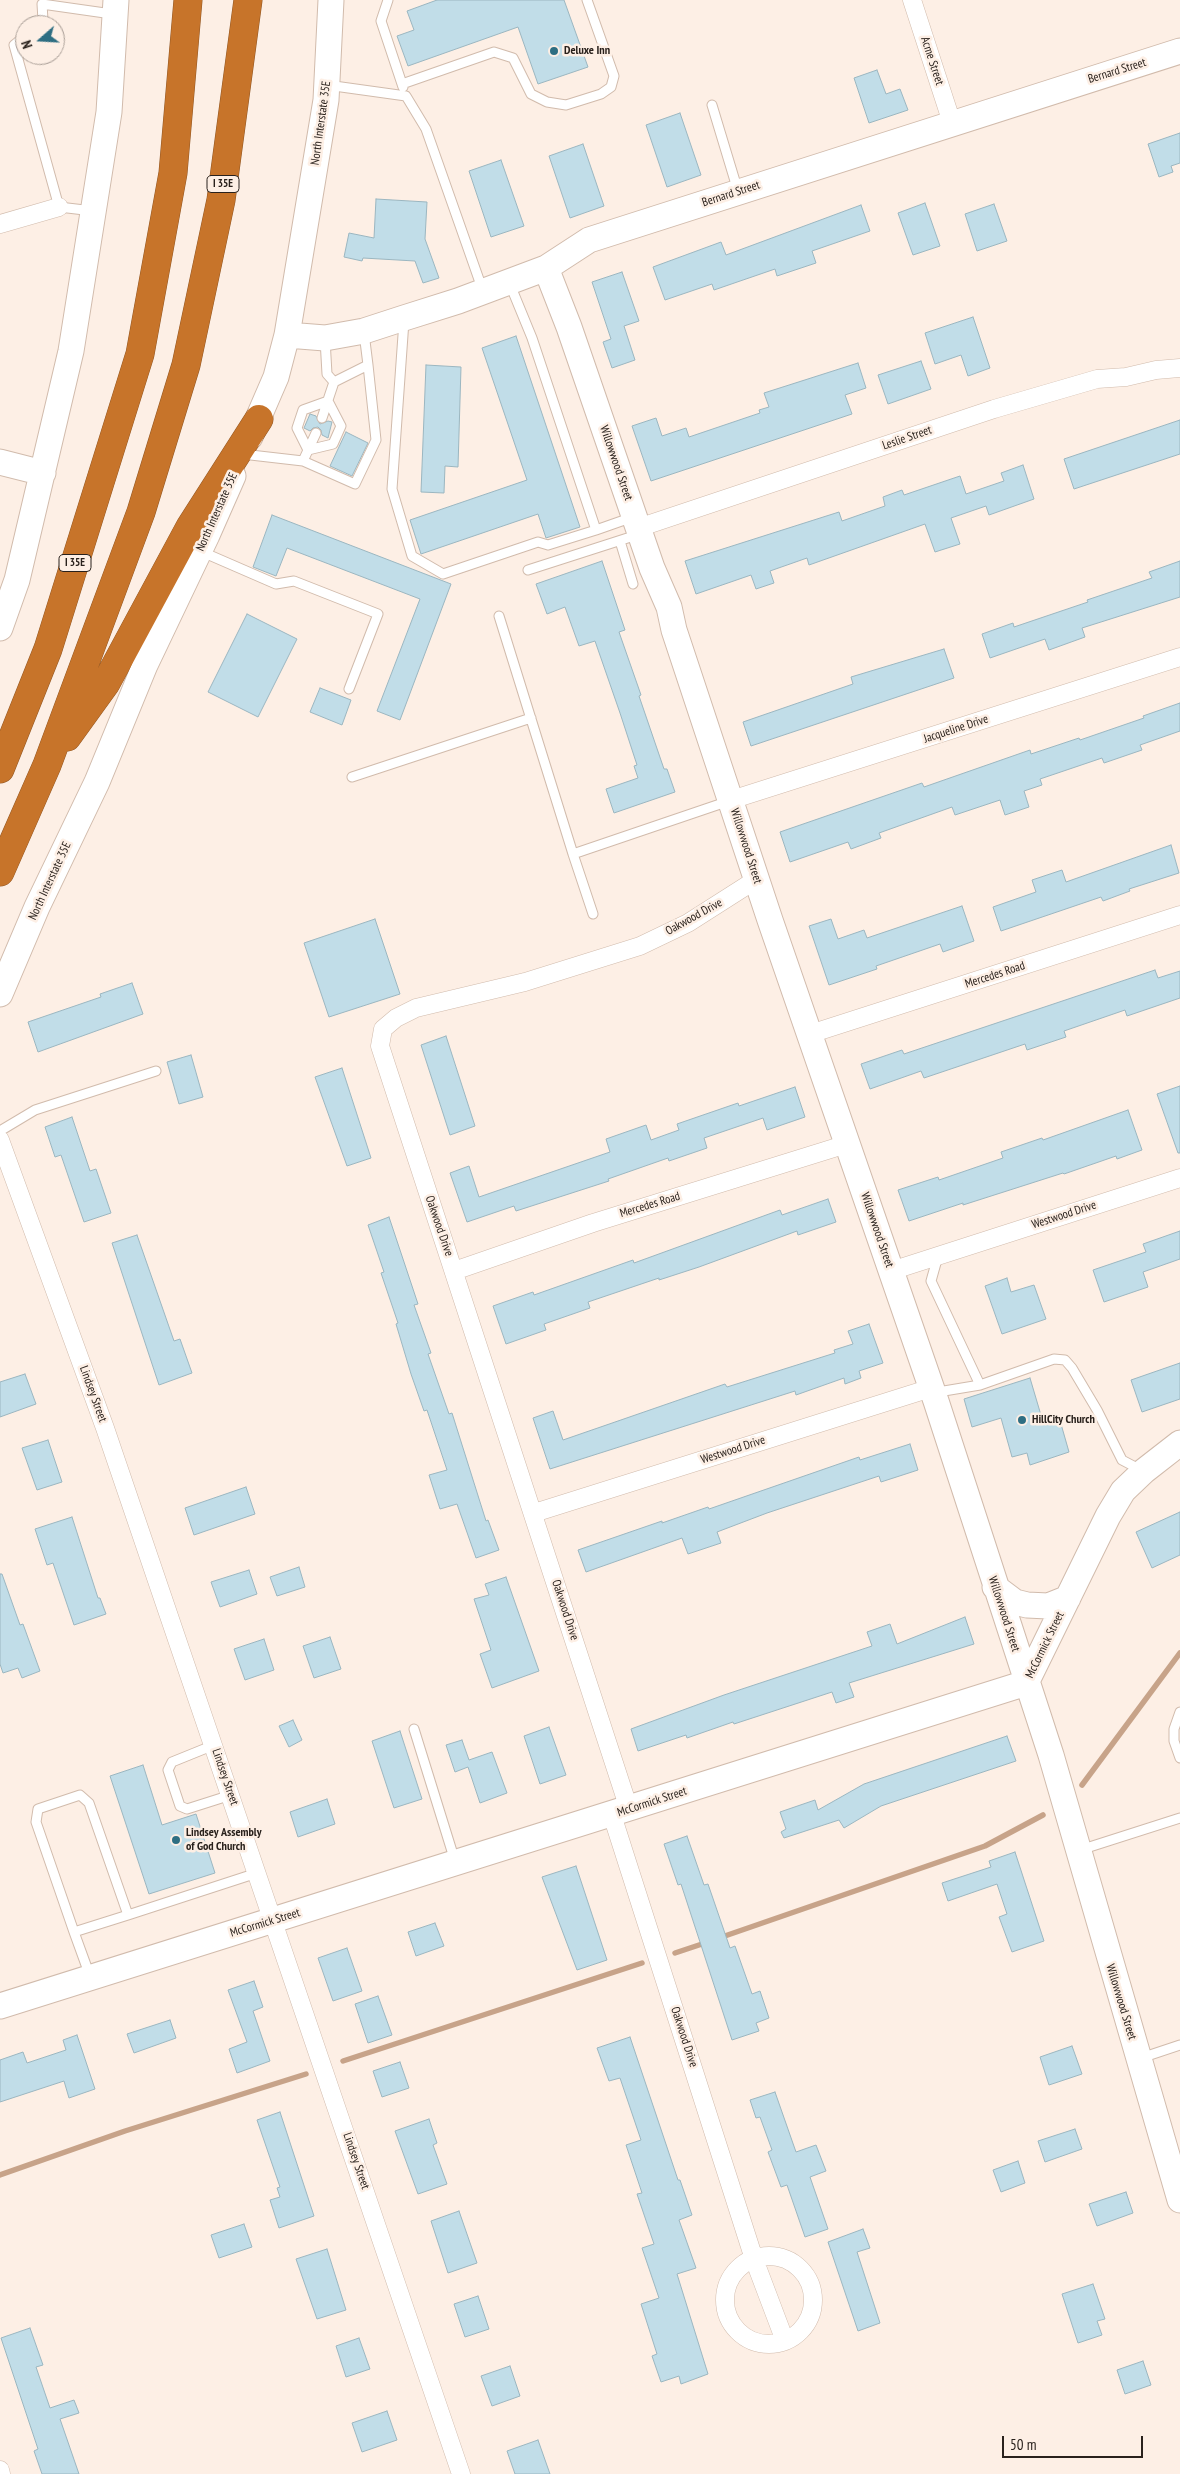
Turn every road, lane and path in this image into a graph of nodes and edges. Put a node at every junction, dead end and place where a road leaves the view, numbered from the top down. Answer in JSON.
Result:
{"nodes":[{"id":1,"x":188,"y":0,"type":"edge"},
{"id":2,"x":248,"y":0,"type":"edge"},
{"id":3,"x":332,"y":0,"type":"edge"},
{"id":4,"x":388,"y":0,"type":"edge"},
{"id":5,"x":587,"y":0,"type":"edge"},
{"id":6,"x":912,"y":0,"type":"edge"},
{"id":7,"x":39,"y":2,"type":"edge"},
{"id":8,"x":116,"y":7,"type":"edge"},
{"id":9,"x":42,"y":15,"type":"edge"},
{"id":10,"x":1180,"y":52,"type":"edge"},
{"id":11,"x":20,"y":65,"type":"edge"},
{"id":12,"x":402,"y":84,"type":"junction"},
{"id":13,"x":327,"y":85,"type":"junction"},
{"id":14,"x":406,"y":96,"type":"junction"},
{"id":15,"x":712,"y":104,"type":"dead end"},
{"id":16,"x":952,"y":123,"type":"junction"},
{"id":17,"x":738,"y":192,"type":"junction"},
{"id":18,"x":59,"y":207,"type":"junction"},
{"id":19,"x":93,"y":211,"type":"junction"},
{"id":20,"x":0,"y":224,"type":"edge"},
{"id":21,"x":546,"y":268,"type":"junction"},
{"id":22,"x":509,"y":282,"type":"junction"},
{"id":23,"x":483,"y":292,"type":"junction"},
{"id":24,"x":404,"y":318,"type":"junction"},
{"id":25,"x":364,"y":331,"type":"junction"},
{"id":26,"x":288,"y":335,"type":"junction"},
{"id":27,"x":325,"y":338,"type":"junction"},
{"id":28,"x":368,"y":365,"type":"junction"},
{"id":29,"x":1180,"y":368,"type":"edge"},
{"id":30,"x":334,"y":382,"type":"junction"},
{"id":31,"x":328,"y":401,"type":"junction"},
{"id":32,"x":322,"y":418,"type":"dead end"},
{"id":33,"x":259,"y":419,"type":"joint"},
{"id":34,"x":316,"y":433,"type":"dead end"},
{"id":35,"x":308,"y":450,"type":"junction"},
{"id":36,"x":240,"y":454,"type":"junction"},
{"id":37,"x":303,"y":461,"type":"junction"},
{"id":38,"x":0,"y":462,"type":"edge"},
{"id":39,"x":42,"y":473,"type":"junction"},
{"id":40,"x":596,"y":530,"type":"junction"},
{"id":41,"x":633,"y":530,"type":"junction"},
{"id":42,"x":200,"y":551,"type":"junction"},
{"id":43,"x":528,"y":570,"type":"dead end"},
{"id":44,"x":634,"y":584,"type":"dead end"},
{"id":45,"x":499,"y":616,"type":"dead end"},
{"id":46,"x":0,"y":628,"type":"edge"},
{"id":47,"x":1180,"y":657,"type":"edge"},
{"id":48,"x":349,"y":690,"type":"dead end"},
{"id":49,"x":531,"y":718,"type":"junction"},
{"id":50,"x":47,"y":765,"type":"junction"},
{"id":51,"x":0,"y":769,"type":"edge"},
{"id":52,"x":352,"y":777,"type":"dead end"},
{"id":53,"x":731,"y":800,"type":"junction"},
{"id":54,"x":573,"y":854,"type":"junction"},
{"id":55,"x":0,"y":872,"type":"edge"},
{"id":56,"x":757,"y":879,"type":"junction"},
{"id":57,"x":593,"y":914,"type":"dead end"},
{"id":58,"x":1180,"y":915,"type":"edge"},
{"id":59,"x":0,"y":994,"type":"edge"},
{"id":60,"x":810,"y":1034,"type":"junction"},
{"id":61,"x":156,"y":1071,"type":"dead end"},
{"id":62,"x":0,"y":1131,"type":"edge"},
{"id":63,"x":0,"y":1140,"type":"edge"},
{"id":64,"x":847,"y":1144,"type":"junction"},
{"id":65,"x":1180,"y":1178,"type":"edge"},
{"id":66,"x":938,"y":1256,"type":"junction"},
{"id":67,"x":454,"y":1271,"type":"junction"},
{"id":68,"x":891,"y":1271,"type":"junction"},
{"id":69,"x":980,"y":1385,"type":"junction"},
{"id":70,"x":934,"y":1394,"type":"junction"},
{"id":71,"x":1180,"y":1443,"type":"edge"},
{"id":72,"x":1144,"y":1471,"type":"junction"},
{"id":73,"x":534,"y":1513,"type":"junction"},
{"id":74,"x":995,"y":1587,"type":"junction"},
{"id":75,"x":1068,"y":1598,"type":"junction"},
{"id":76,"x":1026,"y":1683,"type":"junction"},
{"id":77,"x":1180,"y":1712,"type":"edge"},
{"id":78,"x":414,"y":1729,"type":"dead end"},
{"id":79,"x":214,"y":1745,"type":"junction"},
{"id":80,"x":1180,"y":1758,"type":"edge"},
{"id":81,"x":231,"y":1795,"type":"junction"},
{"id":82,"x":620,"y":1812,"type":"junction"},
{"id":83,"x":1180,"y":1818,"type":"edge"},
{"id":84,"x":1078,"y":1851,"type":"junction"},
{"id":85,"x":456,"y":1864,"type":"junction"},
{"id":86,"x":258,"y":1873,"type":"junction"},
{"id":87,"x":128,"y":1915,"type":"junction"},
{"id":88,"x":274,"y":1920,"type":"junction"},
{"id":89,"x":74,"y":1932,"type":"junction"},
{"id":90,"x":90,"y":1978,"type":"junction"},
{"id":91,"x":0,"y":2006,"type":"edge"},
{"id":92,"x":1180,"y":2045,"type":"edge"},
{"id":93,"x":1138,"y":2059,"type":"junction"},
{"id":94,"x":1180,"y":2200,"type":"edge"},
{"id":95,"x":754,"y":2259,"type":"junction"},
{"id":96,"x":785,"y":2341,"type":"junction"},
{"id":97,"x":0,"y":2470,"type":"edge"},
{"id":98,"x":1,"y":2474,"type":"edge"},
{"id":99,"x":461,"y":2474,"type":"edge"}],
"edges":[{"from":1,"to":51,"type":"highway","number":"I 35E"},
{"from":2,"to":50,"type":"highway","number":"I 35E"},
{"from":3,"to":13,"type":"street","name":"North Interstate 35E"},
{"from":4,"to":12,"type":"lane"},
{"from":5,"to":12,"type":"lane"},
{"from":6,"to":16,"type":"street","name":"Acme Street"},
{"from":7,"to":8,"type":"lane"},
{"from":7,"to":9,"type":"lane"},
{"from":8,"to":19,"type":"street"},
{"from":10,"to":16,"type":"street","name":"Bernard Street"},
{"from":11,"to":18,"type":"lane"},
{"from":12,"to":14,"type":"lane"},
{"from":13,"to":14,"type":"lane"},
{"from":13,"to":26,"type":"street","name":"North Interstate 35E"},
{"from":14,"to":23,"type":"lane"},
{"from":15,"to":17,"type":"lane"},
{"from":16,"to":17,"type":"street","name":"Bernard Street"},
{"from":17,"to":21,"type":"street","name":"Bernard Street"},
{"from":18,"to":19,"type":"lane"},
{"from":18,"to":20,"type":"street"},
{"from":19,"to":39,"type":"street"},
{"from":21,"to":22,"type":"street","name":"Bernard Street"},
{"from":21,"to":41,"type":"street","name":"Willowwood Street"},
{"from":22,"to":23,"type":"street","name":"Bernard Street"},
{"from":22,"to":40,"type":"lane"},
{"from":23,"to":24,"type":"street","name":"Bernard Street"},
{"from":24,"to":25,"type":"street","name":"Bernard Street"},
{"from":24,"to":40,"type":"lane"},
{"from":25,"to":27,"type":"street","name":"Bernard Street"},
{"from":25,"to":28,"type":"lane"},
{"from":26,"to":27,"type":"street","name":"Bernard Street"},
{"from":26,"to":33,"type":"street","name":"North Interstate 35E"},
{"from":27,"to":30,"type":"lane"},
{"from":28,"to":30,"type":"lane"},
{"from":28,"to":37,"type":"lane"},
{"from":29,"to":41,"type":"street","name":"Leslie Street"},
{"from":30,"to":31,"type":"lane"},
{"from":31,"to":32,"type":"lane"},
{"from":31,"to":35,"type":"lane"},
{"from":31,"to":35,"type":"lane"},
{"from":33,"to":36,"type":"highway"},
{"from":34,"to":35,"type":"lane"},
{"from":35,"to":37,"type":"lane"},
{"from":36,"to":37,"type":"lane"},
{"from":36,"to":42,"type":"street","name":"North Interstate 35E"},
{"from":36,"to":50,"type":"highway"},
{"from":38,"to":39,"type":"street"},
{"from":39,"to":46,"type":"street"},
{"from":40,"to":41,"type":"lane"},
{"from":41,"to":43,"type":"lane"},
{"from":41,"to":44,"type":"lane"},
{"from":41,"to":53,"type":"street","name":"Willowwood Street"},
{"from":42,"to":48,"type":"lane"},
{"from":42,"to":59,"type":"street","name":"North Interstate 35E"},
{"from":45,"to":49,"type":"lane"},
{"from":47,"to":53,"type":"street","name":"Jacqueline Drive"},
{"from":49,"to":52,"type":"lane"},
{"from":49,"to":54,"type":"lane"},
{"from":50,"to":55,"type":"highway","number":"I 35E"},
{"from":53,"to":54,"type":"lane"},
{"from":53,"to":56,"type":"street","name":"Willowwood Street"},
{"from":54,"to":57,"type":"lane"},
{"from":56,"to":60,"type":"street","name":"Willowwood Street"},
{"from":56,"to":67,"type":"street","name":"Oakwood Drive"},
{"from":58,"to":60,"type":"street","name":"Mercedes Road"},
{"from":60,"to":64,"type":"street","name":"Willowwood Street"},
{"from":61,"to":62,"type":"lane"},
{"from":63,"to":79,"type":"street","name":"Lindsey Street"},
{"from":64,"to":67,"type":"street","name":"Mercedes Road"},
{"from":64,"to":68,"type":"street","name":"Willowwood Street"},
{"from":65,"to":66,"type":"street","name":"Westwood Drive"},
{"from":66,"to":68,"type":"street","name":"Westwood Drive"},
{"from":66,"to":69,"type":"lane"},
{"from":67,"to":73,"type":"street","name":"Oakwood Drive"},
{"from":68,"to":70,"type":"street","name":"Willowwood Street"},
{"from":69,"to":70,"type":"lane"},
{"from":69,"to":72,"type":"lane"},
{"from":70,"to":73,"type":"street","name":"Westwood Drive"},
{"from":70,"to":74,"type":"street","name":"Willowwood Street"},
{"from":71,"to":72,"type":"street","name":"McCormick Street"},
{"from":72,"to":75,"type":"street","name":"McCormick Street"},
{"from":73,"to":82,"type":"street","name":"Oakwood Drive"},
{"from":74,"to":75,"type":"street"},
{"from":74,"to":76,"type":"street","name":"Willowwood Street"},
{"from":75,"to":76,"type":"street","name":"McCormick Street"},
{"from":76,"to":82,"type":"street","name":"McCormick Street"},
{"from":76,"to":84,"type":"street","name":"Willowwood Street"},
{"from":77,"to":80,"type":"lane"},
{"from":78,"to":85,"type":"lane"},
{"from":79,"to":81,"type":"street","name":"Lindsey Street"},
{"from":79,"to":81,"type":"lane"},
{"from":81,"to":86,"type":"street","name":"Lindsey Street"},
{"from":82,"to":85,"type":"street","name":"McCormick Street"},
{"from":82,"to":95,"type":"street","name":"Oakwood Drive"},
{"from":83,"to":84,"type":"lane"},
{"from":84,"to":93,"type":"street","name":"Willowwood Street"},
{"from":85,"to":88,"type":"street","name":"McCormick Street"},
{"from":86,"to":87,"type":"lane"},
{"from":86,"to":88,"type":"street","name":"Lindsey Street"},
{"from":87,"to":89,"type":"lane"},
{"from":87,"to":89,"type":"lane"},
{"from":88,"to":90,"type":"street","name":"McCormick Street"},
{"from":88,"to":99,"type":"street","name":"Lindsey Street"},
{"from":89,"to":90,"type":"lane"},
{"from":90,"to":91,"type":"street","name":"McCormick Street"},
{"from":92,"to":93,"type":"lane"},
{"from":93,"to":94,"type":"street","name":"Willowwood Street"},
{"from":95,"to":96,"type":"street","name":"Oakwood Drive"},
{"from":95,"to":96,"type":"street"},
{"from":95,"to":96,"type":"street"},
{"from":97,"to":98,"type":"street"}]}
